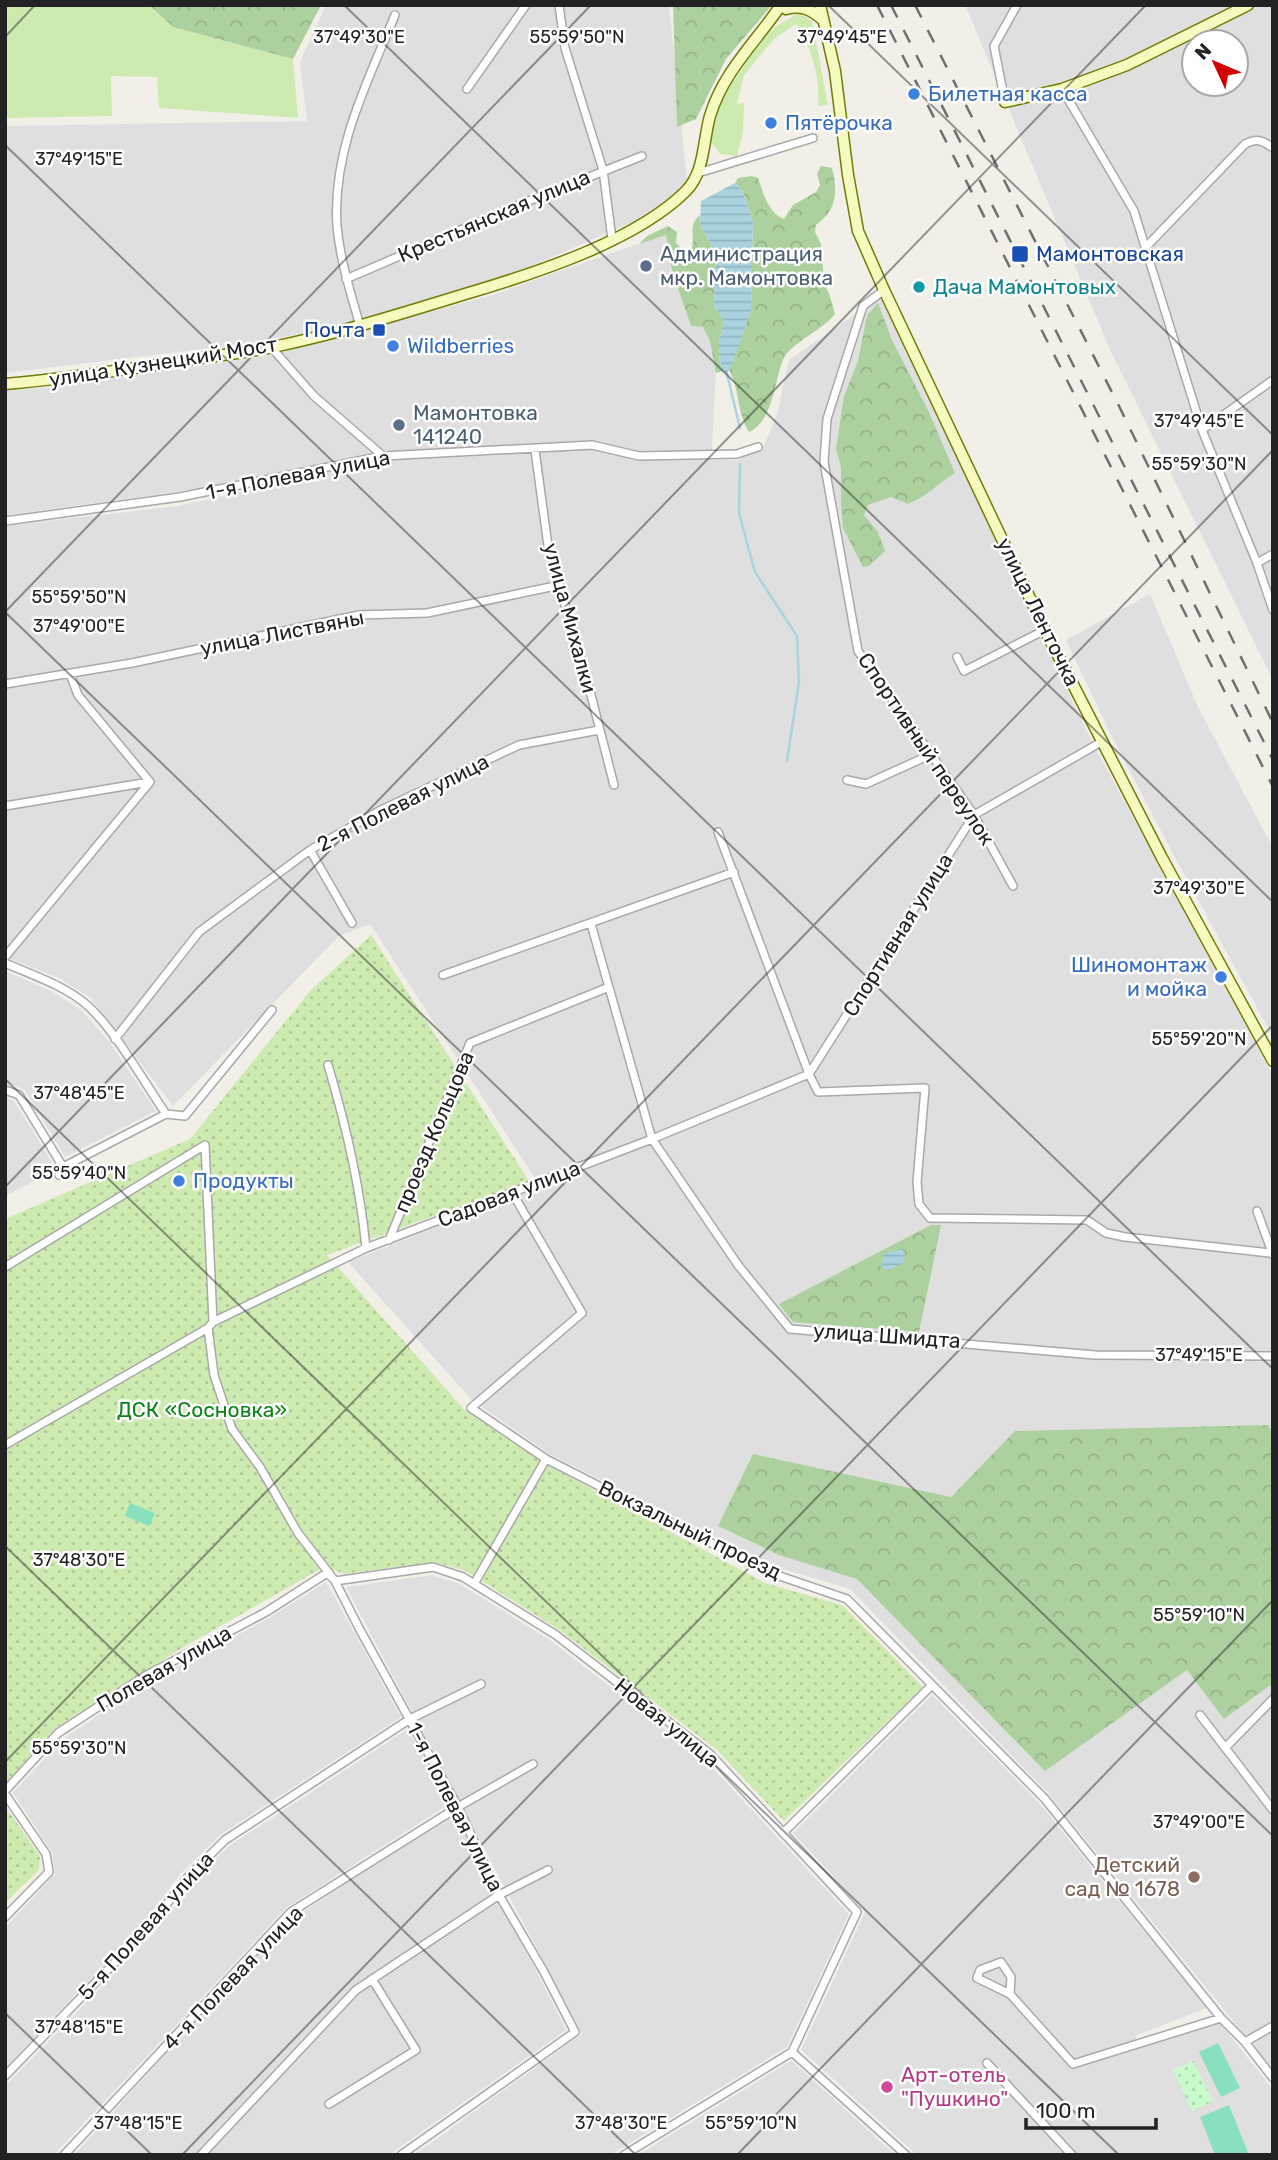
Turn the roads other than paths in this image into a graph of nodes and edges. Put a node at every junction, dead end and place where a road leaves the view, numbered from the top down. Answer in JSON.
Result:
{"nodes":[{"id":1,"x":526,"y":5,"type":"edge"},
{"id":2,"x":559,"y":5,"type":"edge"},
{"id":3,"x":820,"y":5,"type":"edge"},
{"id":4,"x":1017,"y":5,"type":"edge"},
{"id":5,"x":1248,"y":5,"type":"edge"},
{"id":6,"x":785,"y":6,"type":"edge"},
{"id":7,"x":395,"y":15,"type":"dead end"},
{"id":8,"x":824,"y":21,"type":"junction"},
{"id":9,"x":467,"y":89,"type":"dead end"},
{"id":10,"x":1062,"y":89,"type":"junction"},
{"id":11,"x":1005,"y":102,"type":"joint"},
{"id":12,"x":813,"y":138,"type":"dead end"},
{"id":13,"x":1273,"y":148,"type":"edge"},
{"id":14,"x":642,"y":156,"type":"dead end"},
{"id":15,"x":603,"y":170,"type":"junction"},
{"id":16,"x":698,"y":173,"type":"junction"},
{"id":17,"x":612,"y":239,"type":"junction"},
{"id":18,"x":1146,"y":247,"type":"junction"},
{"id":19,"x":346,"y":279,"type":"junction"},
{"id":20,"x":884,"y":290,"type":"junction"},
{"id":21,"x":360,"y":326,"type":"junction"},
{"id":22,"x":271,"y":347,"type":"junction"},
{"id":23,"x":1273,"y":380,"type":"edge"},
{"id":24,"x":5,"y":384,"type":"edge"},
{"id":25,"x":1202,"y":430,"type":"junction"},
{"id":26,"x":758,"y":447,"type":"dead end"},
{"id":27,"x":535,"y":450,"type":"junction"},
{"id":28,"x":383,"y":456,"type":"junction"},
{"id":29,"x":5,"y":521,"type":"edge"},
{"id":30,"x":1273,"y":554,"type":"edge"},
{"id":31,"x":1258,"y":562,"type":"junction"},
{"id":32,"x":560,"y":585,"type":"junction"},
{"id":33,"x":1273,"y":610,"type":"edge"},
{"id":34,"x":1045,"y":629,"type":"junction"},
{"id":35,"x":957,"y":657,"type":"dead end"},
{"id":36,"x":70,"y":674,"type":"junction"},
{"id":37,"x":5,"y":684,"type":"edge"},
{"id":38,"x":599,"y":730,"type":"junction"},
{"id":39,"x":1103,"y":741,"type":"junction"},
{"id":40,"x":932,"y":754,"type":"junction"},
{"id":41,"x":847,"y":780,"type":"dead end"},
{"id":42,"x":150,"y":782,"type":"junction"},
{"id":43,"x":614,"y":785,"type":"dead end"},
{"id":44,"x":5,"y":806,"type":"edge"},
{"id":45,"x":974,"y":815,"type":"junction"},
{"id":46,"x":718,"y":832,"type":"dead end"},
{"id":47,"x":310,"y":850,"type":"junction"},
{"id":48,"x":734,"y":872,"type":"junction"},
{"id":49,"x":1013,"y":886,"type":"dead end"},
{"id":50,"x":352,"y":923,"type":"dead end"},
{"id":51,"x":591,"y":925,"type":"junction"},
{"id":52,"x":5,"y":957,"type":"edge"},
{"id":53,"x":5,"y":963,"type":"edge"},
{"id":54,"x":443,"y":975,"type":"dead end"},
{"id":55,"x":609,"y":986,"type":"junction"},
{"id":56,"x":272,"y":1010,"type":"dead end"},
{"id":57,"x":116,"y":1039,"type":"junction"},
{"id":58,"x":1273,"y":1060,"type":"edge"},
{"id":59,"x":328,"y":1065,"type":"dead end"},
{"id":60,"x":809,"y":1074,"type":"junction"},
{"id":61,"x":5,"y":1090,"type":"edge"},
{"id":62,"x":166,"y":1114,"type":"junction"},
{"id":63,"x":652,"y":1139,"type":"junction"},
{"id":64,"x":513,"y":1194,"type":"junction"},
{"id":65,"x":1257,"y":1211,"type":"dead end"},
{"id":66,"x":388,"y":1241,"type":"junction"},
{"id":67,"x":366,"y":1248,"type":"junction"},
{"id":68,"x":1272,"y":1254,"type":"edge"},
{"id":69,"x":5,"y":1267,"type":"edge"},
{"id":70,"x":211,"y":1325,"type":"junction"},
{"id":71,"x":1273,"y":1356,"type":"edge"},
{"id":72,"x":5,"y":1444,"type":"edge"},
{"id":73,"x":546,"y":1459,"type":"junction"},
{"id":74,"x":335,"y":1581,"type":"junction"},
{"id":75,"x":474,"y":1584,"type":"junction"},
{"id":76,"x":481,"y":1684,"type":"dead end"},
{"id":77,"x":932,"y":1685,"type":"junction"},
{"id":78,"x":1273,"y":1699,"type":"edge"},
{"id":79,"x":1200,"y":1715,"type":"dead end"},
{"id":80,"x":410,"y":1719,"type":"junction"},
{"id":81,"x":1226,"y":1748,"type":"junction"},
{"id":82,"x":533,"y":1764,"type":"dead end"},
{"id":83,"x":5,"y":1793,"type":"edge"},
{"id":84,"x":458,"y":1807,"type":"junction"},
{"id":85,"x":1273,"y":1810,"type":"edge"},
{"id":86,"x":783,"y":1833,"type":"junction"},
{"id":87,"x":548,"y":1870,"type":"dead end"},
{"id":88,"x":499,"y":1895,"type":"junction"},
{"id":89,"x":5,"y":1917,"type":"edge"},
{"id":90,"x":372,"y":1979,"type":"junction"},
{"id":91,"x":1010,"y":1994,"type":"junction"},
{"id":92,"x":1222,"y":2018,"type":"junction"},
{"id":93,"x":1273,"y":2026,"type":"edge"},
{"id":94,"x":1245,"y":2042,"type":"junction"},
{"id":95,"x":792,"y":2052,"type":"junction"},
{"id":96,"x":988,"y":2063,"type":"dead end"},
{"id":97,"x":5,"y":2076,"type":"edge"},
{"id":98,"x":1273,"y":2078,"type":"edge"},
{"id":99,"x":329,"y":2104,"type":"dead end"},
{"id":100,"x":64,"y":2155,"type":"edge"},
{"id":101,"x":201,"y":2155,"type":"edge"},
{"id":102,"x":401,"y":2155,"type":"edge"},
{"id":103,"x":624,"y":2155,"type":"edge"},
{"id":104,"x":906,"y":2155,"type":"edge"},
{"id":105,"x":1072,"y":2155,"type":"edge"}],
"edges":[{"from":1,"to":9,"type":"street"},
{"from":2,"to":15,"type":"street"},
{"from":3,"to":8,"type":"street","name":"улица Ленточка"},
{"from":4,"to":11,"type":"street"},
{"from":5,"to":10,"type":"street"},
{"from":6,"to":8,"type":"street"},
{"from":6,"to":16,"type":"street","name":"улица Кузнецкий Мост"},
{"from":7,"to":19,"type":"street"},
{"from":8,"to":20,"type":"street","name":"улица Ленточка"},
{"from":10,"to":11,"type":"street"},
{"from":10,"to":18,"type":"street"},
{"from":12,"to":16,"type":"street"},
{"from":13,"to":18,"type":"street"},
{"from":14,"to":15,"type":"street","name":"Крестьянская улица"},
{"from":15,"to":17,"type":"street"},
{"from":15,"to":19,"type":"street","name":"Крестьянская улица"},
{"from":16,"to":17,"type":"street","name":"улица Кузнецкий Мост"},
{"from":17,"to":21,"type":"street","name":"улица Кузнецкий Мост"},
{"from":18,"to":25,"type":"street"},
{"from":19,"to":21,"type":"street"},
{"from":20,"to":34,"type":"street","name":"улица Ленточка"},
{"from":20,"to":40,"type":"street","name":"Спортивный переулок"},
{"from":21,"to":22,"type":"street","name":"улица Кузнецкий Мост"},
{"from":22,"to":24,"type":"street","name":"улица Кузнецкий Мост"},
{"from":22,"to":28,"type":"street"},
{"from":23,"to":25,"type":"street"},
{"from":25,"to":31,"type":"street"},
{"from":26,"to":27,"type":"street","name":"1-я Полевая улица"},
{"from":27,"to":28,"type":"street","name":"1-я Полевая улица"},
{"from":27,"to":32,"type":"street","name":"улица Михалки"},
{"from":28,"to":29,"type":"street","name":"1-я Полевая улица"},
{"from":30,"to":31,"type":"street"},
{"from":31,"to":33,"type":"street"},
{"from":32,"to":36,"type":"street","name":"улица Листвяны"},
{"from":32,"to":38,"type":"street","name":"улица Михалки"},
{"from":34,"to":35,"type":"street"},
{"from":34,"to":39,"type":"street","name":"улица Ленточка"},
{"from":36,"to":37,"type":"street","name":"улица Листвяны"},
{"from":36,"to":42,"type":"street"},
{"from":38,"to":43,"type":"street","name":"улица Михалки"},
{"from":38,"to":47,"type":"street","name":"2-я Полевая улица"},
{"from":39,"to":45,"type":"street","name":"Спортивная улица"},
{"from":39,"to":58,"type":"street","name":"улица Ленточка"},
{"from":40,"to":41,"type":"street"},
{"from":40,"to":45,"type":"street","name":"Спортивный переулок"},
{"from":42,"to":44,"type":"street"},
{"from":42,"to":52,"type":"street"},
{"from":45,"to":49,"type":"street","name":"Спортивный переулок"},
{"from":45,"to":60,"type":"street","name":"Спортивная улица"},
{"from":46,"to":48,"type":"street"},
{"from":47,"to":50,"type":"street"},
{"from":47,"to":57,"type":"street","name":"2-я Полевая улица"},
{"from":48,"to":51,"type":"street"},
{"from":48,"to":60,"type":"street"},
{"from":51,"to":54,"type":"street"},
{"from":51,"to":55,"type":"street","name":"улица Шмидта"},
{"from":53,"to":57,"type":"street"},
{"from":55,"to":63,"type":"street","name":"улица Шмидта"},
{"from":55,"to":66,"type":"street","name":"проезд Кольцова"},
{"from":56,"to":62,"type":"street"},
{"from":57,"to":62,"type":"street"},
{"from":59,"to":67,"type":"street"},
{"from":60,"to":63,"type":"street","name":"Садовая улица"},
{"from":60,"to":68,"type":"street"},
{"from":61,"to":62,"type":"street"},
{"from":63,"to":64,"type":"street","name":"Садовая улица"},
{"from":63,"to":71,"type":"street","name":"улица Шмидта"},
{"from":64,"to":66,"type":"street","name":"Садовая улица"},
{"from":64,"to":73,"type":"street","name":"Вокзальный проезд"},
{"from":65,"to":68,"type":"street"},
{"from":66,"to":67,"type":"street","name":"Садовая улица"},
{"from":67,"to":70,"type":"street","name":"Садовая улица"},
{"from":69,"to":70,"type":"street","name":"1-я Полевая улица"},
{"from":70,"to":72,"type":"street","name":"Садовая улица"},
{"from":70,"to":74,"type":"street","name":"1-я Полевая улица"},
{"from":73,"to":75,"type":"street"},
{"from":73,"to":77,"type":"street","name":"Вокзальный проезд"},
{"from":74,"to":75,"type":"street","name":"Новая улица"},
{"from":74,"to":80,"type":"street","name":"1-я Полевая улица"},
{"from":74,"to":83,"type":"street","name":"Полевая улица"},
{"from":75,"to":86,"type":"street","name":"Новая улица"},
{"from":76,"to":80,"type":"street","name":"5-я Полевая улица"},
{"from":77,"to":86,"type":"street"},
{"from":77,"to":92,"type":"street","name":"Вокзальный проезд"},
{"from":78,"to":81,"type":"street"},
{"from":79,"to":81,"type":"street"},
{"from":80,"to":84,"type":"street","name":"1-я Полевая улица"},
{"from":80,"to":97,"type":"street","name":"5-я Полевая улица"},
{"from":81,"to":85,"type":"street"},
{"from":82,"to":84,"type":"street","name":"4-я Полевая улица"},
{"from":83,"to":89,"type":"street"},
{"from":84,"to":88,"type":"street","name":"1-я Полевая улица"},
{"from":84,"to":100,"type":"street","name":"4-я Полевая улица"},
{"from":86,"to":95,"type":"street","name":"Новая улица"},
{"from":87,"to":88,"type":"street"},
{"from":88,"to":90,"type":"street"},
{"from":88,"to":102,"type":"street","name":"1-я Полевая улица"},
{"from":90,"to":99,"type":"street"},
{"from":90,"to":101,"type":"street"},
{"from":91,"to":91,"type":"street"},
{"from":91,"to":92,"type":"street"},
{"from":92,"to":94,"type":"street","name":"Вокзальный проезд"},
{"from":93,"to":94,"type":"street"},
{"from":94,"to":98,"type":"street","name":"Вокзальный проезд"},
{"from":95,"to":103,"type":"street"},
{"from":95,"to":104,"type":"street"},
{"from":96,"to":105,"type":"street"}]}
